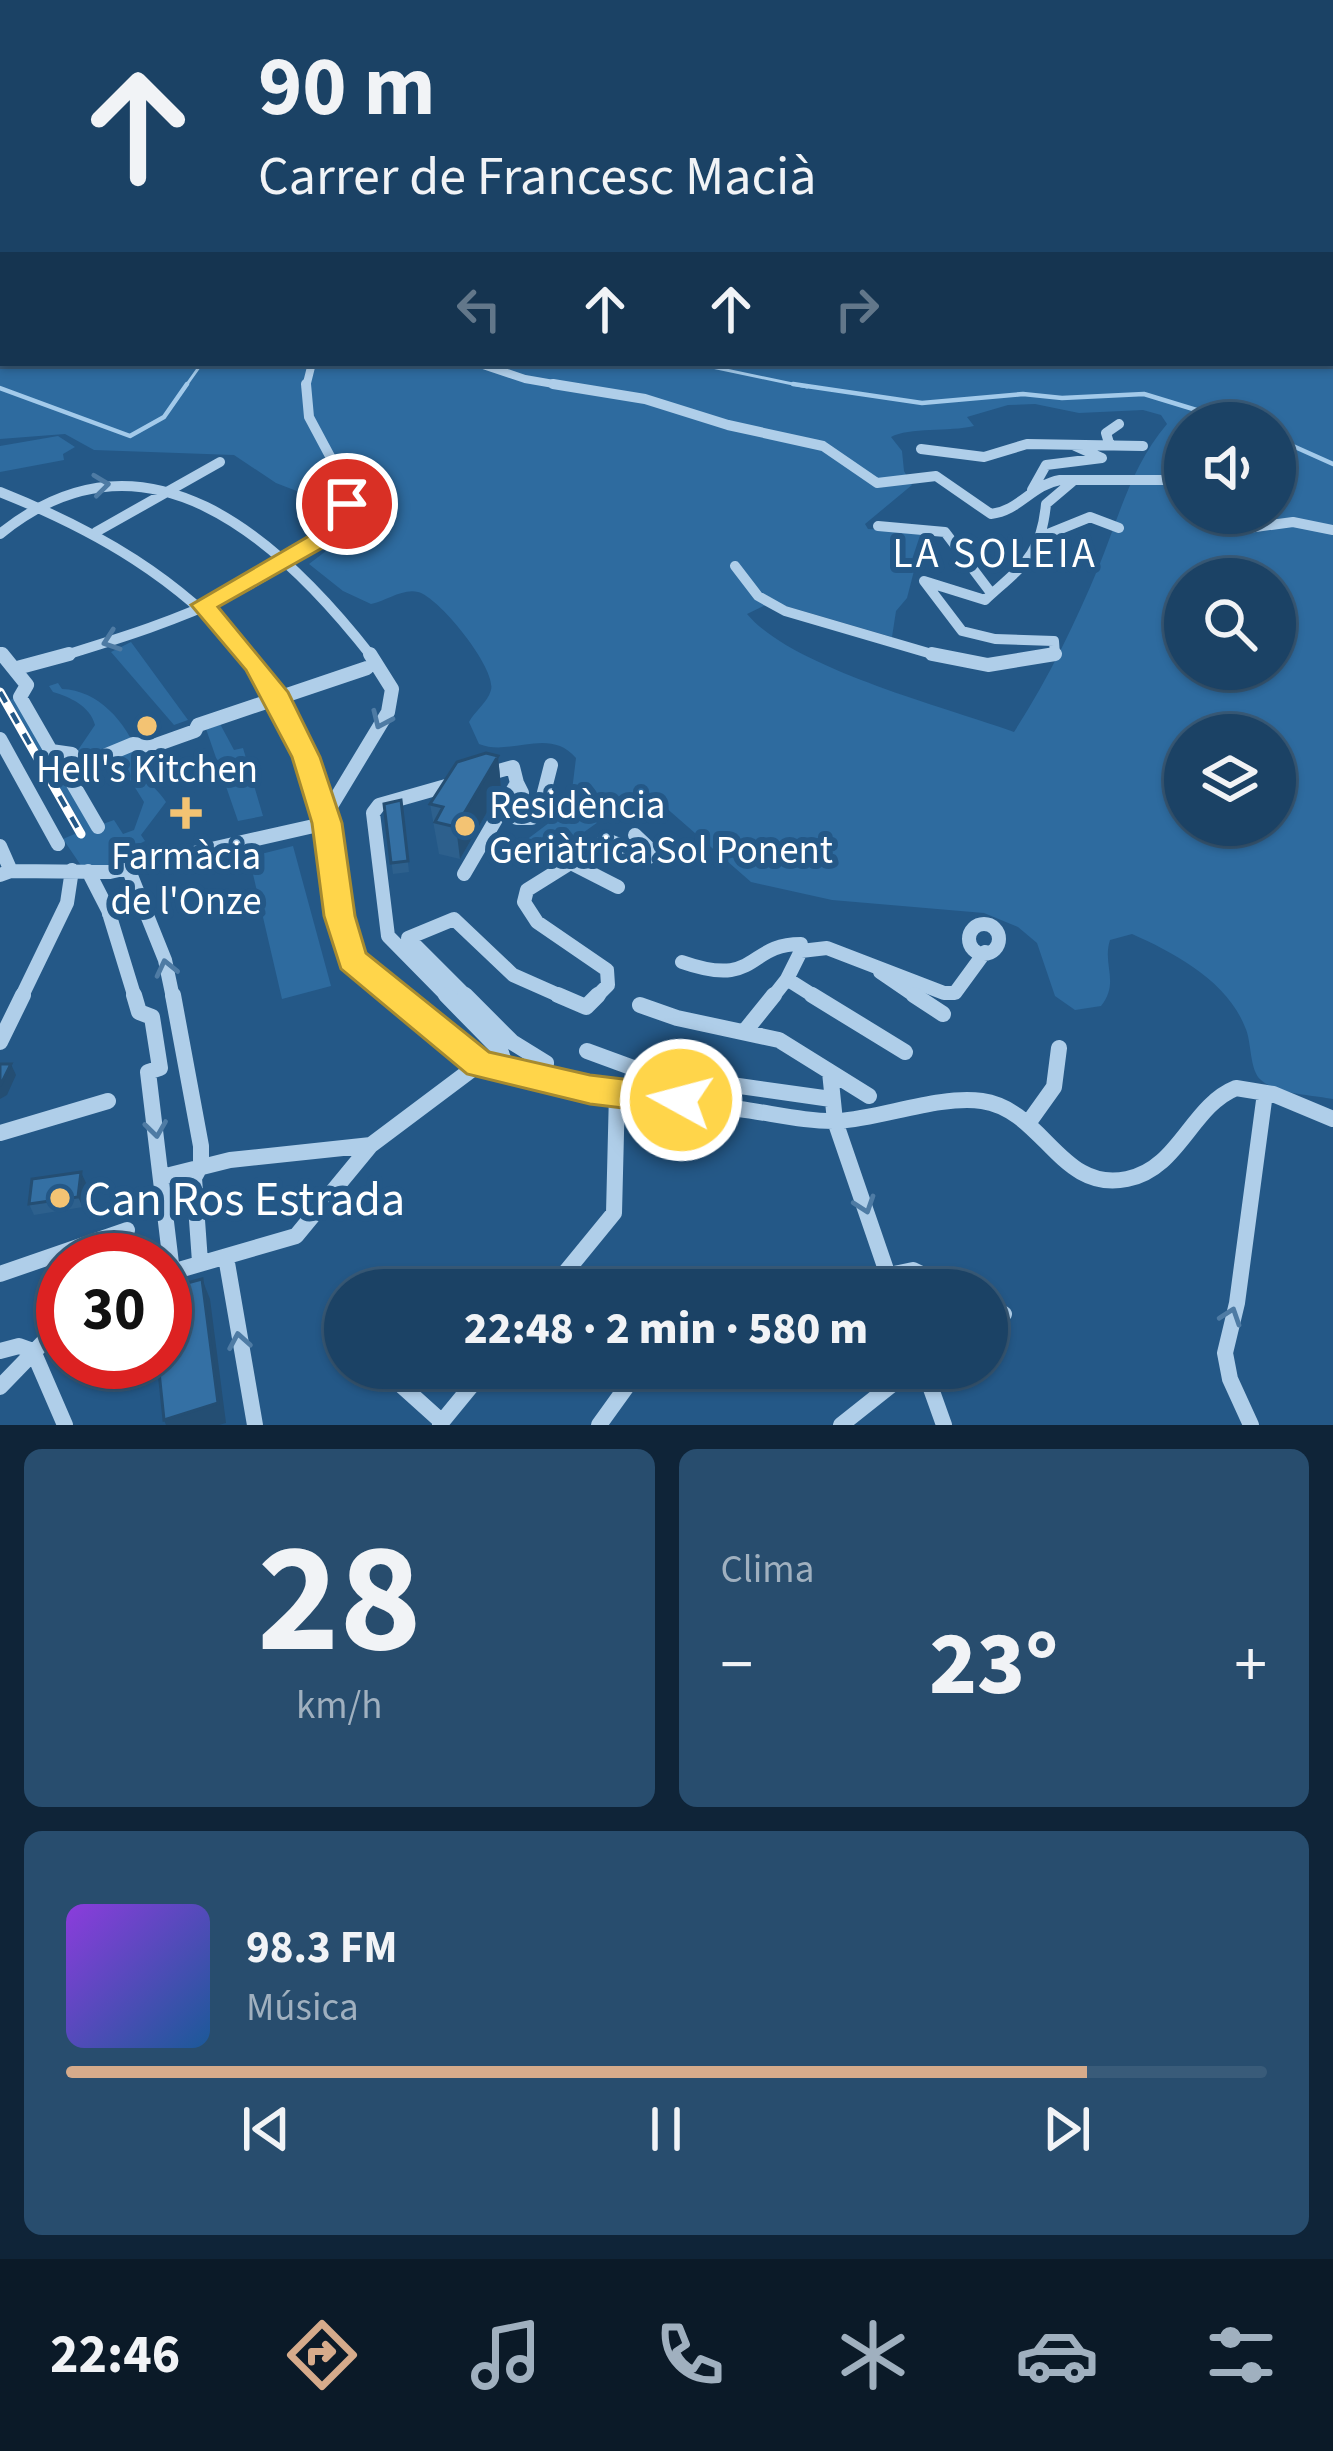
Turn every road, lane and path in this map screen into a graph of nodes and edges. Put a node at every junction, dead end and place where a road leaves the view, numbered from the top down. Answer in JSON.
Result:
{"nodes":[{"id":1,"x":311,"y":366,"type":"edge"},
{"id":2,"x":486,"y":366,"type":"edge"},
{"id":3,"x":1119,"y":424,"type":"dead end"},
{"id":4,"x":1065,"y":442,"type":"junction"},
{"id":5,"x":1109,"y":443,"type":"junction"},
{"id":6,"x":1143,"y":446,"type":"dead end"},
{"id":7,"x":921,"y":449,"type":"dead end"},
{"id":8,"x":220,"y":462,"type":"dead end"},
{"id":9,"x":1078,"y":479,"type":"junction"},
{"id":10,"x":1164,"y":480,"type":"edge"},
{"id":11,"x":168,"y":490,"type":"junction"},
{"id":12,"x":1032,"y":491,"type":"junction"},
{"id":13,"x":0,"y":492,"type":"edge"},
{"id":14,"x":37,"y":505,"type":"junction"},
{"id":15,"x":1296,"y":523,"type":"edge"},
{"id":16,"x":878,"y":526,"type":"dead end"},
{"id":17,"x":1119,"y":529,"type":"dead end"},
{"id":18,"x":1333,"y":530,"type":"edge"},
{"id":19,"x":95,"y":532,"type":"junction"},
{"id":20,"x":0,"y":534,"type":"edge"},
{"id":21,"x":1043,"y":536,"type":"junction"},
{"id":22,"x":282,"y":563,"type":"junction"},
{"id":23,"x":735,"y":566,"type":"dead end"},
{"id":24,"x":992,"y":593,"type":"junction"},
{"id":25,"x":203,"y":605,"type":"junction"},
{"id":26,"x":0,"y":652,"type":"edge"},
{"id":27,"x":17,"y":668,"type":"junction"},
{"id":28,"x":367,"y":668,"type":"dead end"},
{"id":29,"x":278,"y":698,"type":"junction"},
{"id":30,"x":0,"y":739,"type":"edge"},
{"id":31,"x":80,"y":766,"type":"junction"},
{"id":32,"x":551,"y":766,"type":"dead end"},
{"id":33,"x":344,"y":778,"type":"junction"},
{"id":34,"x":517,"y":783,"type":"junction"},
{"id":35,"x":317,"y":788,"type":"junction"},
{"id":36,"x":326,"y":820,"type":"junction"},
{"id":37,"x":98,"y":827,"type":"dead end"},
{"id":38,"x":635,"y":835,"type":"dead end"},
{"id":39,"x":58,"y":844,"type":"dead end"},
{"id":40,"x":0,"y":846,"type":"edge"},
{"id":41,"x":569,"y":862,"type":"junction"},
{"id":42,"x":128,"y":868,"type":"junction"},
{"id":43,"x":80,"y":871,"type":"junction"},
{"id":44,"x":5,"y":873,"type":"edge"},
{"id":45,"x":464,"y":874,"type":"dead end"},
{"id":46,"x":618,"y":887,"type":"dead end"},
{"id":47,"x":143,"y":901,"type":"junction"},
{"id":48,"x":109,"y":914,"type":"junction"},
{"id":49,"x":801,"y":951,"type":"junction"},
{"id":50,"x":985,"y":952,"type":"junction"},
{"id":51,"x":682,"y":962,"type":"dead end"},
{"id":52,"x":880,"y":967,"type":"junction"},
{"id":53,"x":788,"y":979,"type":"junction"},
{"id":54,"x":640,"y":1005,"type":"dead end"},
{"id":55,"x":944,"y":1014,"type":"dead end"},
{"id":56,"x":745,"y":1031,"type":"junction"},
{"id":57,"x":0,"y":1042,"type":"edge"},
{"id":58,"x":1059,"y":1048,"type":"dead end"},
{"id":59,"x":587,"y":1051,"type":"dead end"},
{"id":60,"x":905,"y":1052,"type":"dead end"},
{"id":61,"x":479,"y":1064,"type":"junction"},
{"id":62,"x":506,"y":1067,"type":"junction"},
{"id":63,"x":830,"y":1072,"type":"junction"},
{"id":64,"x":544,"y":1077,"type":"junction"},
{"id":65,"x":617,"y":1093,"type":"junction"},
{"id":66,"x":1265,"y":1093,"type":"junction"},
{"id":67,"x":869,"y":1096,"type":"dead end"},
{"id":68,"x":831,"y":1099,"type":"junction"},
{"id":69,"x":108,"y":1101,"type":"dead end"},
{"id":70,"x":1333,"y":1120,"type":"edge"},
{"id":71,"x":835,"y":1121,"type":"junction"},
{"id":72,"x":1030,"y":1122,"type":"junction"},
{"id":73,"x":0,"y":1133,"type":"edge"},
{"id":74,"x":354,"y":1152,"type":"junction"},
{"id":75,"x":201,"y":1165,"type":"junction"},
{"id":76,"x":162,"y":1177,"type":"junction"},
{"id":77,"x":127,"y":1230,"type":"dead end"},
{"id":78,"x":226,"y":1257,"type":"junction"},
{"id":79,"x":200,"y":1262,"type":"junction"},
{"id":80,"x":567,"y":1269,"type":"edge"},
{"id":81,"x":886,"y":1269,"type":"edge"},
{"id":82,"x":0,"y":1274,"type":"edge"},
{"id":83,"x":36,"y":1348,"type":"edge"},
{"id":84,"x":0,"y":1351,"type":"edge"},
{"id":85,"x":33,"y":1351,"type":"junction"},
{"id":86,"x":0,"y":1387,"type":"edge"},
{"id":87,"x":400,"y":1389,"type":"edge"},
{"id":88,"x":469,"y":1389,"type":"edge"},
{"id":89,"x":625,"y":1389,"type":"edge"},
{"id":90,"x":886,"y":1389,"type":"edge"},
{"id":91,"x":931,"y":1389,"type":"edge"},
{"id":92,"x":441,"y":1423,"type":"edge"},
{"id":93,"x":65,"y":1425,"type":"edge"},
{"id":94,"x":255,"y":1425,"type":"edge"},
{"id":95,"x":599,"y":1425,"type":"edge"},
{"id":96,"x":841,"y":1425,"type":"edge"},
{"id":97,"x":944,"y":1425,"type":"edge"},
{"id":98,"x":1251,"y":1425,"type":"edge"}],
"edges":[{"from":1,"to":22,"type":"street"},
{"from":2,"to":12,"type":"street"},
{"from":3,"to":5,"type":"street"},
{"from":4,"to":5,"type":"street"},
{"from":4,"to":7,"type":"street"},
{"from":4,"to":12,"type":"street"},
{"from":5,"to":6,"type":"street"},
{"from":8,"to":11,"type":"street"},
{"from":9,"to":10,"type":"street"},
{"from":9,"to":12,"type":"street"},
{"from":9,"to":21,"type":"street"},
{"from":14,"to":11,"type":"street","one_way":true},
{"from":11,"to":19,"type":"street"},
{"from":11,"to":22,"type":"street"},
{"from":13,"to":14,"type":"street"},
{"from":14,"to":19,"type":"street"},
{"from":14,"to":20,"type":"street"},
{"from":15,"to":18,"type":"street"},
{"from":16,"to":24,"type":"street"},
{"from":17,"to":21,"type":"street"},
{"from":19,"to":25,"type":"street"},
{"from":21,"to":24,"type":"street"},
{"from":22,"to":25,"type":"street"},
{"from":22,"to":33,"type":"street","one_way":true},
{"from":23,"to":24,"type":"street"},
{"from":25,"to":27,"type":"street","one_way":true},
{"from":25,"to":29,"type":"street"},
{"from":26,"to":27,"type":"street"},
{"from":27,"to":31,"type":"street"},
{"from":28,"to":29,"type":"street"},
{"from":29,"to":31,"type":"street"},
{"from":29,"to":35,"type":"street"},
{"from":30,"to":39,"type":"street"},
{"from":31,"to":37,"type":"street"},
{"from":32,"to":34,"type":"street"},
{"from":33,"to":35,"type":"street"},
{"from":33,"to":36,"type":"street"},
{"from":34,"to":45,"type":"street"},
{"from":34,"to":62,"type":"street"},
{"from":35,"to":36,"type":"street"},
{"from":36,"to":42,"type":"street"},
{"from":36,"to":61,"type":"street"},
{"from":38,"to":41,"type":"street"},
{"from":40,"to":44,"type":"street"},
{"from":41,"to":46,"type":"street"},
{"from":41,"to":64,"type":"street"},
{"from":42,"to":43,"type":"street"},
{"from":42,"to":47,"type":"street"},
{"from":43,"to":44,"type":"street"},
{"from":43,"to":48,"type":"street"},
{"from":43,"to":57,"type":"street"},
{"from":47,"to":48,"type":"street"},
{"from":75,"to":47,"type":"street","one_way":true},
{"from":48,"to":76,"type":"street","one_way":true},
{"from":49,"to":51,"type":"street"},
{"from":49,"to":52,"type":"street"},
{"from":49,"to":53,"type":"street"},
{"from":50,"to":50,"type":"street"},
{"from":50,"to":52,"type":"street"},
{"from":52,"to":55,"type":"street"},
{"from":53,"to":56,"type":"street"},
{"from":53,"to":60,"type":"street"},
{"from":54,"to":56,"type":"street"},
{"from":56,"to":63,"type":"street"},
{"from":58,"to":72,"type":"street"},
{"from":59,"to":68,"type":"street"},
{"from":61,"to":62,"type":"street"},
{"from":61,"to":74,"type":"street"},
{"from":62,"to":64,"type":"street"},
{"from":63,"to":67,"type":"street"},
{"from":63,"to":68,"type":"street"},
{"from":64,"to":65,"type":"street"},
{"from":65,"to":71,"type":"street"},
{"from":65,"to":80,"type":"street"},
{"from":66,"to":70,"type":"street"},
{"from":66,"to":72,"type":"street"},
{"from":98,"to":66,"type":"street","one_way":true},
{"from":68,"to":71,"type":"street"},
{"from":69,"to":73,"type":"street"},
{"from":71,"to":72,"type":"street"},
{"from":71,"to":81,"type":"street","one_way":true},
{"from":74,"to":75,"type":"street"},
{"from":74,"to":78,"type":"street"},
{"from":75,"to":76,"type":"street"},
{"from":75,"to":79,"type":"street"},
{"from":76,"to":79,"type":"street"},
{"from":77,"to":82,"type":"street"},
{"from":78,"to":79,"type":"street"},
{"from":94,"to":78,"type":"street","one_way":true},
{"from":83,"to":85,"type":"street"},
{"from":84,"to":85,"type":"street"},
{"from":85,"to":86,"type":"street"},
{"from":85,"to":93,"type":"street"},
{"from":87,"to":92,"type":"street"},
{"from":88,"to":92,"type":"street"},
{"from":89,"to":95,"type":"street"},
{"from":90,"to":96,"type":"street"},
{"from":91,"to":97,"type":"street"}]}
